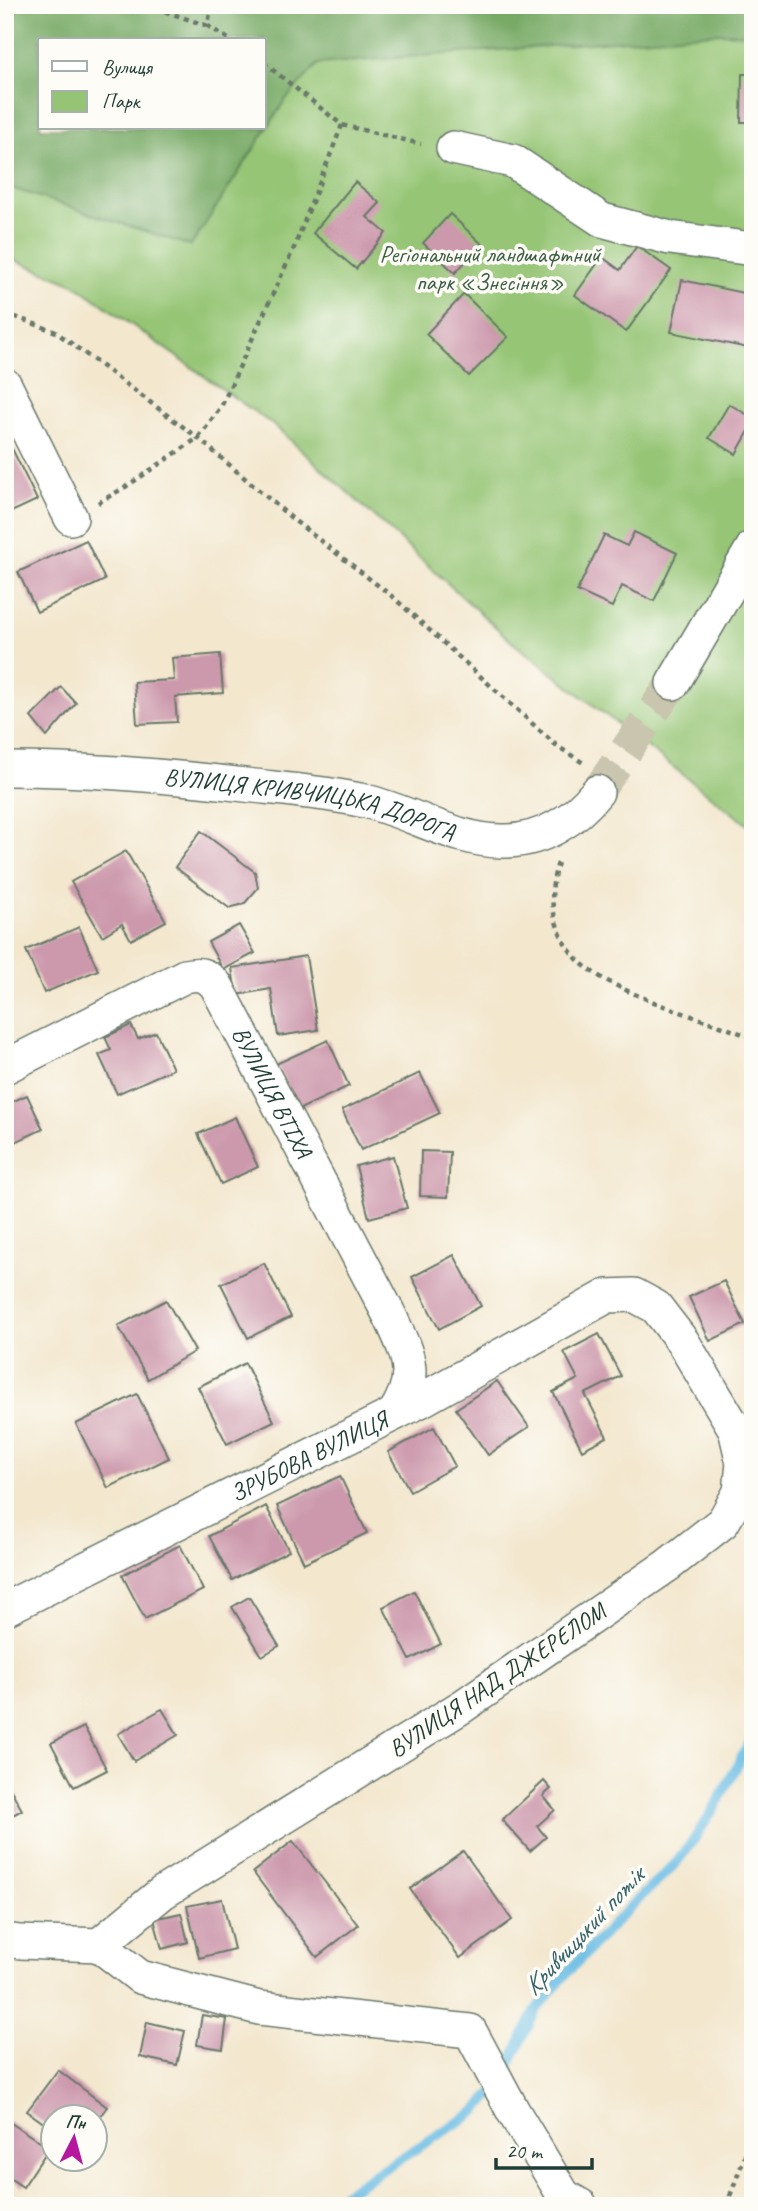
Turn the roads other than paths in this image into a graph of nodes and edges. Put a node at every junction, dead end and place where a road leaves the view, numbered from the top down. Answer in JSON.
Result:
{"nodes":[{"id":1,"x":453,"y":148,"type":"road end"},
{"id":2,"x":753,"y":249,"type":"edge"},
{"id":3,"x":5,"y":385,"type":"edge"},
{"id":4,"x":71,"y":519,"type":"dead end"},
{"id":5,"x":753,"y":547,"type":"edge"},
{"id":6,"x":673,"y":683,"type":"tunnel mouth"},
{"id":7,"x":5,"y":769,"type":"edge"},
{"id":8,"x":592,"y":779,"type":"tunnel mouth"},
{"id":9,"x":5,"y":1067,"type":"edge"},
{"id":10,"x":607,"y":1296,"type":"joint"},
{"id":11,"x":394,"y":1414,"type":"junction"},
{"id":12,"x":5,"y":1609,"type":"edge"},
{"id":13,"x":5,"y":1940,"type":"edge"},
{"id":14,"x":99,"y":1945,"type":"junction"},
{"id":15,"x":581,"y":2206,"type":"edge"}],
"edges":[{"from":1,"to":2,"type":"street"},
{"from":3,"to":4,"type":"street"},
{"from":5,"to":6,"type":"street"},
{"from":7,"to":8,"type":"street","name":"ВУЛИЦЯ КРИВЧИЦЬКА ДОРОГА"},
{"from":9,"to":11,"type":"street","name":"ВУЛИЦЯ ВТІХА"},
{"from":10,"to":11,"type":"street","name":"ЗРУБОВА ВУЛИЦЯ"},
{"from":10,"to":14,"type":"street","name":"ВУЛИЦЯ НАД ДЖЕРЕЛОМ"},
{"from":11,"to":12,"type":"street","name":"ЗРУБОВА ВУЛИЦЯ"},
{"from":13,"to":14,"type":"street"},
{"from":14,"to":15,"type":"street"}]}
